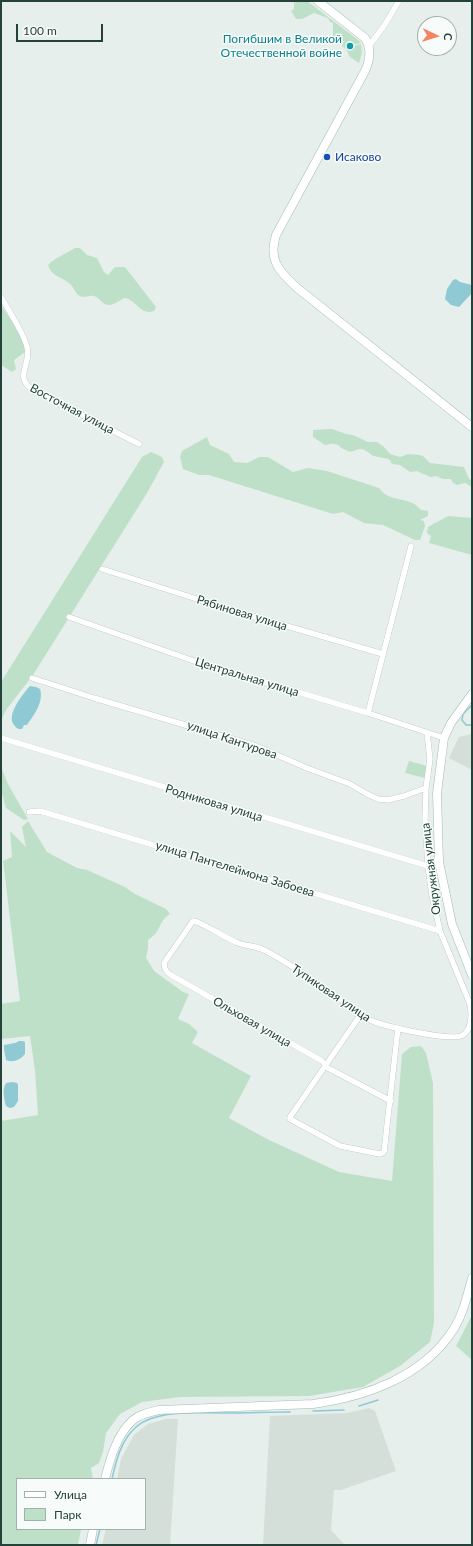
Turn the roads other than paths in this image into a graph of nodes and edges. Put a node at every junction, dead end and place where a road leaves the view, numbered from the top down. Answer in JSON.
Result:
{"nodes":[{"id":1,"x":318,"y":1,"type":"edge"},
{"id":2,"x":399,"y":1,"type":"edge"},
{"id":3,"x":369,"y":46,"type":"junction"},
{"id":4,"x":1,"y":297,"type":"edge"},
{"id":5,"x":472,"y":427,"type":"edge"},
{"id":6,"x":139,"y":444,"type":"dead end"},
{"id":7,"x":411,"y":546,"type":"dead end"},
{"id":8,"x":102,"y":569,"type":"dead end"},
{"id":9,"x":69,"y":617,"type":"dead end"},
{"id":10,"x":383,"y":654,"type":"junction"},
{"id":11,"x":32,"y":678,"type":"dead end"},
{"id":12,"x":472,"y":694,"type":"edge"},
{"id":13,"x":368,"y":714,"type":"junction"},
{"id":14,"x":427,"y":733,"type":"junction"},
{"id":15,"x":1,"y":738,"type":"edge"},
{"id":16,"x":444,"y":738,"type":"junction"},
{"id":17,"x":426,"y":788,"type":"junction"},
{"id":18,"x":29,"y":812,"type":"dead end"},
{"id":19,"x":428,"y":866,"type":"junction"},
{"id":20,"x":193,"y":922,"type":"joint"},
{"id":21,"x":440,"y":931,"type":"junction"},
{"id":22,"x":472,"y":975,"type":"edge"},
{"id":23,"x":361,"y":1014,"type":"junction"},
{"id":24,"x":470,"y":1024,"type":"joint"},
{"id":25,"x":398,"y":1028,"type":"junction"},
{"id":26,"x":325,"y":1064,"type":"junction"},
{"id":27,"x":391,"y":1101,"type":"junction"},
{"id":28,"x":472,"y":1278,"type":"edge"},
{"id":29,"x":105,"y":1478,"type":"edge"},
{"id":30,"x":93,"y":1530,"type":"edge"},
{"id":31,"x":90,"y":1545,"type":"edge"}],
"edges":[{"from":1,"to":3,"type":"street"},
{"from":2,"to":3,"type":"street"},
{"from":3,"to":5,"type":"street"},
{"from":4,"to":6,"type":"street","name":"Восточная улица"},
{"from":7,"to":10,"type":"street"},
{"from":8,"to":10,"type":"street","name":"Рябиновая улица"},
{"from":9,"to":13,"type":"street","name":"Центральная улица"},
{"from":10,"to":13,"type":"street"},
{"from":11,"to":17,"type":"street","name":"улица Кантурова"},
{"from":12,"to":16,"type":"street"},
{"from":13,"to":14,"type":"street","name":"Центральная улица"},
{"from":14,"to":16,"type":"street","name":"Центральная улица"},
{"from":14,"to":17,"type":"street","name":"Окружная улица"},
{"from":15,"to":19,"type":"street","name":"Родниковая улица"},
{"from":16,"to":22,"type":"street"},
{"from":17,"to":19,"type":"street","name":"Окружная улица"},
{"from":18,"to":21,"type":"street","name":"улица Пантелеймона Забоева"},
{"from":19,"to":21,"type":"street","name":"Окружная улица"},
{"from":20,"to":23,"type":"street","name":"Тупиковая улица"},
{"from":20,"to":26,"type":"street","name":"Ольховая улица"},
{"from":21,"to":24,"type":"street","name":"Окружная улица"},
{"from":23,"to":25,"type":"street","name":"Тупиковая улица"},
{"from":23,"to":26,"type":"street"},
{"from":24,"to":25,"type":"street","name":"Тупиковая улица"},
{"from":25,"to":27,"type":"street"},
{"from":26,"to":27,"type":"street","name":"Ольховая улица"},
{"from":26,"to":27,"type":"street"},
{"from":28,"to":29,"type":"street"},
{"from":30,"to":31,"type":"street"}]}
